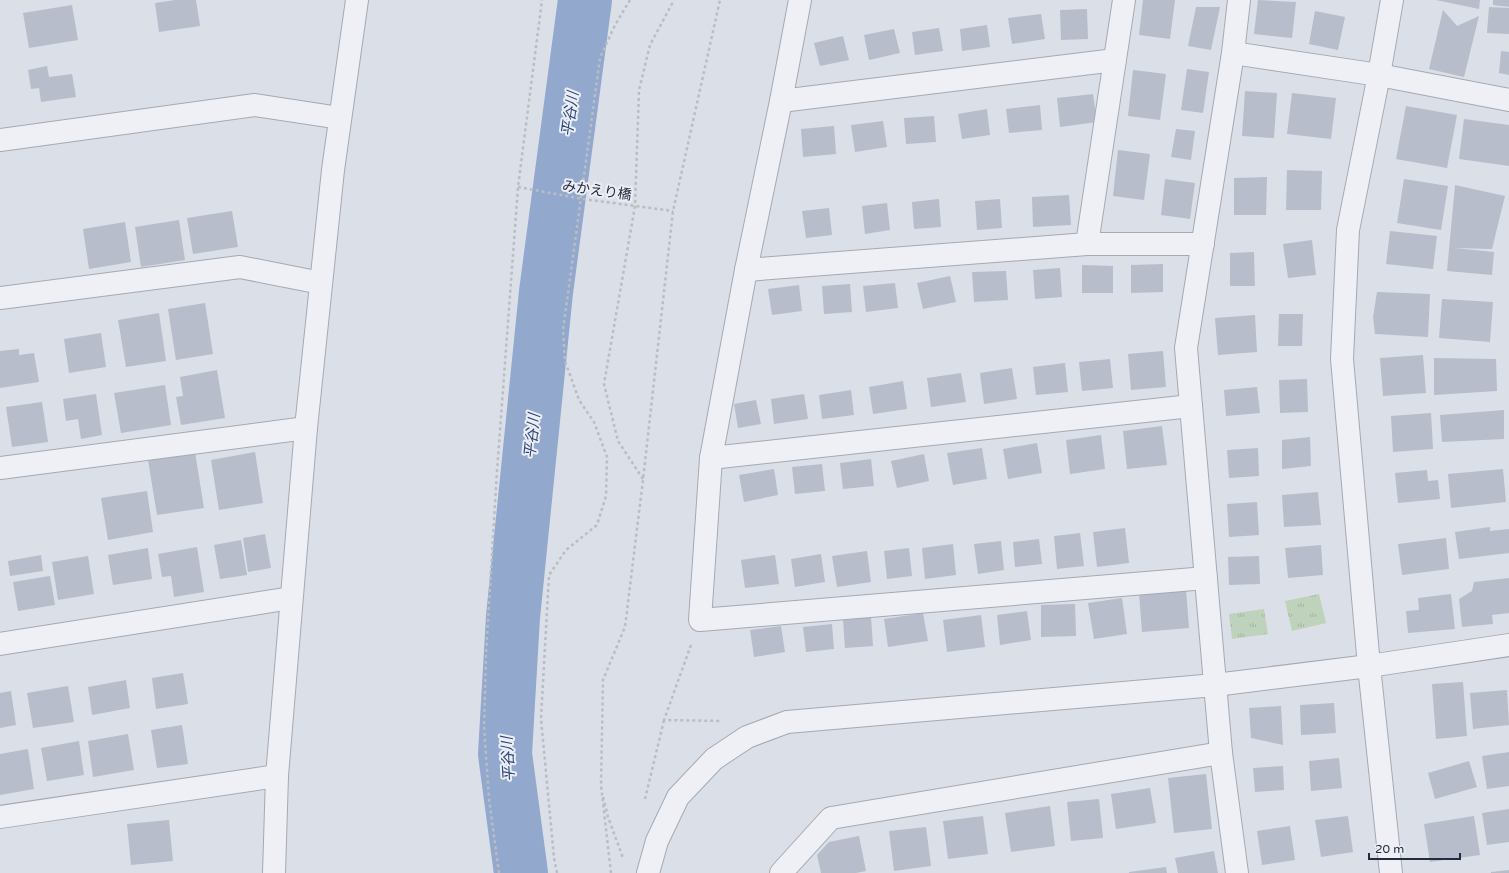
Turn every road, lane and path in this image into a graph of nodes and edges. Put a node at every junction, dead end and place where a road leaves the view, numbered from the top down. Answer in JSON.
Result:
{"nodes":[{"id":1,"x":357,"y":0,"type":"edge"},
{"id":2,"x":542,"y":0,"type":"edge"},
{"id":3,"x":630,"y":0,"type":"edge"},
{"id":4,"x":674,"y":0,"type":"edge"},
{"id":5,"x":720,"y":0,"type":"edge"},
{"id":6,"x":800,"y":0,"type":"edge"},
{"id":7,"x":1124,"y":0,"type":"edge"},
{"id":8,"x":1239,"y":0,"type":"edge"},
{"id":9,"x":1392,"y":0,"type":"edge"},
{"id":10,"x":1233,"y":53,"type":"junction"},
{"id":11,"x":1115,"y":60,"type":"junction"},
{"id":12,"x":1379,"y":75,"type":"junction"},
{"id":13,"x":1509,"y":100,"type":"edge"},
{"id":14,"x":781,"y":101,"type":"junction"},
{"id":15,"x":340,"y":118,"type":"junction"},
{"id":16,"x":0,"y":140,"type":"edge"},
{"id":17,"x":518,"y":187,"type":"junction"},
{"id":18,"x":635,"y":206,"type":"junction"},
{"id":19,"x":673,"y":211,"type":"junction"},
{"id":20,"x":1087,"y":244,"type":"junction"},
{"id":21,"x":1203,"y":244,"type":"junction"},
{"id":22,"x":746,"y":270,"type":"junction"},
{"id":23,"x":321,"y":283,"type":"junction"},
{"id":24,"x":0,"y":298,"type":"edge"},
{"id":25,"x":1191,"y":406,"type":"junction"},
{"id":26,"x":306,"y":428,"type":"junction"},
{"id":27,"x":711,"y":458,"type":"junction"},
{"id":28,"x":0,"y":468,"type":"edge"},
{"id":29,"x":643,"y":480,"type":"junction"},
{"id":30,"x":1206,"y":578,"type":"junction"},
{"id":31,"x":291,"y":598,"type":"junction"},
{"id":32,"x":700,"y":620,"type":"junction"},
{"id":33,"x":0,"y":644,"type":"edge"},
{"id":34,"x":1509,"y":644,"type":"edge"},
{"id":35,"x":1369,"y":666,"type":"junction"},
{"id":36,"x":1215,"y":685,"type":"junction"},
{"id":37,"x":664,"y":720,"type":"junction"},
{"id":38,"x":726,"y":721,"type":"dead end"},
{"id":39,"x":1221,"y":753,"type":"junction"},
{"id":40,"x":277,"y":776,"type":"junction"},
{"id":41,"x":601,"y":785,"type":"junction"},
{"id":42,"x":644,"y":803,"type":"dead end"},
{"id":43,"x":0,"y":817,"type":"edge"},
{"id":44,"x":625,"y":864,"type":"dead end"},
{"id":45,"x":274,"y":873,"type":"edge"},
{"id":46,"x":500,"y":873,"type":"edge"},
{"id":47,"x":556,"y":873,"type":"edge"},
{"id":48,"x":611,"y":873,"type":"edge"},
{"id":49,"x":648,"y":873,"type":"edge"},
{"id":50,"x":781,"y":873,"type":"edge"},
{"id":51,"x":1237,"y":873,"type":"edge"},
{"id":52,"x":1391,"y":873,"type":"edge"}],
"edges":[{"from":1,"to":15,"type":"street"},
{"from":2,"to":17,"type":"path"},
{"from":3,"to":47,"type":"path"},
{"from":4,"to":18,"type":"path"},
{"from":5,"to":19,"type":"path"},
{"from":6,"to":14,"type":"street"},
{"from":7,"to":11,"type":"street"},
{"from":8,"to":10,"type":"street"},
{"from":9,"to":12,"type":"street"},
{"from":10,"to":12,"type":"street"},
{"from":10,"to":21,"type":"street"},
{"from":11,"to":14,"type":"street"},
{"from":11,"to":20,"type":"street"},
{"from":12,"to":13,"type":"street"},
{"from":12,"to":35,"type":"street"},
{"from":14,"to":22,"type":"street"},
{"from":15,"to":16,"type":"street"},
{"from":15,"to":23,"type":"street"},
{"from":17,"to":18,"type":"path","name":"みかえり橋","bridge":true},
{"from":17,"to":46,"type":"path"},
{"from":18,"to":19,"type":"path","name":"みかえり橋","bridge":true},
{"from":18,"to":29,"type":"path"},
{"from":19,"to":29,"type":"path"},
{"from":20,"to":21,"type":"street"},
{"from":20,"to":22,"type":"street"},
{"from":21,"to":25,"type":"street"},
{"from":22,"to":27,"type":"street"},
{"from":23,"to":24,"type":"street"},
{"from":23,"to":26,"type":"street"},
{"from":25,"to":27,"type":"street"},
{"from":25,"to":30,"type":"street"},
{"from":26,"to":28,"type":"street"},
{"from":26,"to":31,"type":"street"},
{"from":27,"to":32,"type":"street"},
{"from":29,"to":41,"type":"path"},
{"from":30,"to":32,"type":"street"},
{"from":30,"to":36,"type":"street"},
{"from":31,"to":33,"type":"street"},
{"from":31,"to":40,"type":"street"},
{"from":32,"to":37,"type":"path"},
{"from":34,"to":35,"type":"street"},
{"from":35,"to":36,"type":"street"},
{"from":35,"to":52,"type":"street"},
{"from":36,"to":39,"type":"street"},
{"from":36,"to":49,"type":"street"},
{"from":37,"to":38,"type":"path"},
{"from":37,"to":42,"type":"path"},
{"from":39,"to":50,"type":"street"},
{"from":39,"to":51,"type":"street"},
{"from":40,"to":43,"type":"street"},
{"from":40,"to":45,"type":"street"},
{"from":41,"to":44,"type":"path"},
{"from":41,"to":48,"type":"path"}]}
